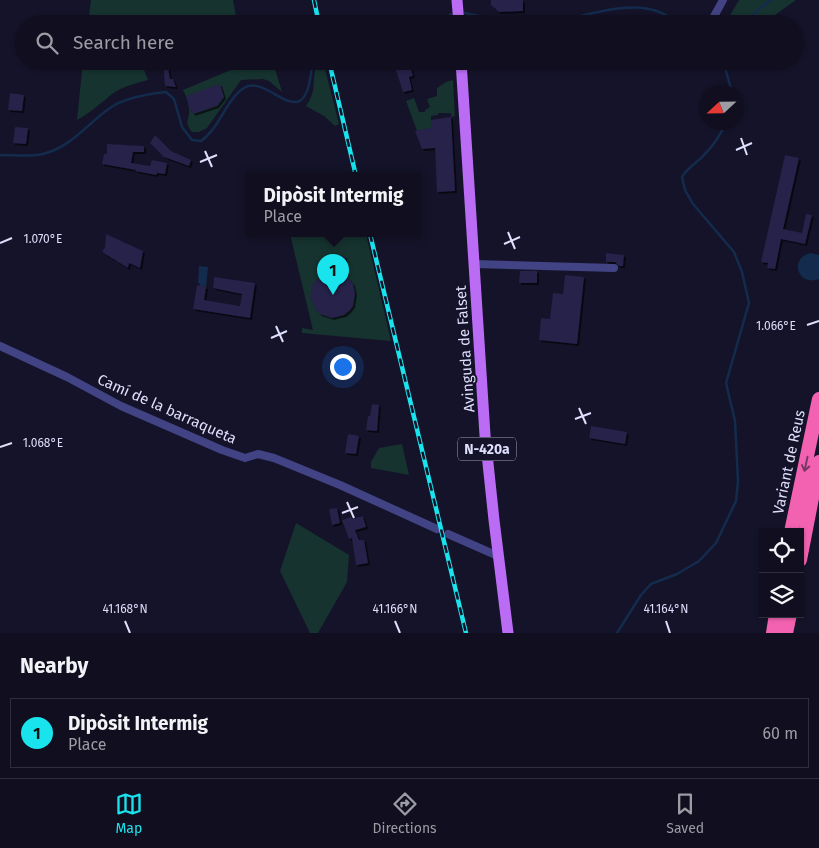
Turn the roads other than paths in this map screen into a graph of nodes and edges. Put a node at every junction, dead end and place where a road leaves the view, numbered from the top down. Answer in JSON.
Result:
{"nodes":[{"id":1,"x":457,"y":0,"type":"edge"},
{"id":2,"x":723,"y":0,"type":"edge"},
{"id":3,"x":458,"y":15,"type":"edge"},
{"id":4,"x":715,"y":15,"type":"edge"},
{"id":5,"x":462,"y":70,"type":"edge"},
{"id":6,"x":474,"y":264,"type":"junction"},
{"id":7,"x":614,"y":268,"type":"dead end"},
{"id":8,"x":0,"y":346,"type":"edge"},
{"id":9,"x":819,"y":399,"type":"edge"},
{"id":10,"x":819,"y":462,"type":"edge"},
{"id":11,"x":792,"y":528,"type":"edge"},
{"id":12,"x":436,"y":529,"type":"dead end"},
{"id":13,"x":448,"y":534,"type":"dead end"},
{"id":14,"x":804,"y":539,"type":"edge"},
{"id":15,"x":498,"y":556,"type":"junction"},
{"id":16,"x":775,"y":618,"type":"edge"},
{"id":17,"x":508,"y":633,"type":"edge"},
{"id":18,"x":773,"y":633,"type":"edge"}],
"edges":[{"from":1,"to":3,"type":"main road"},
{"from":2,"to":4,"type":"street"},
{"from":5,"to":6,"type":"main road","name":"Avinguda de Falset","number":"N-420a"},
{"from":6,"to":7,"type":"street"},
{"from":6,"to":15,"type":"main road","name":"Avinguda de Falset","number":"N-420a"},
{"from":8,"to":12,"type":"street","name":"Camí de la barraqueta"},
{"from":9,"to":11,"type":"highway","name":"Variant de Reus","one_way":true},
{"from":10,"to":14,"type":"highway","name":"Variant de Reus"},
{"from":13,"to":15,"type":"street"},
{"from":15,"to":17,"type":"main road","name":"Avinguda de Falset","number":"N-420a"},
{"from":16,"to":18,"type":"highway"}]}
